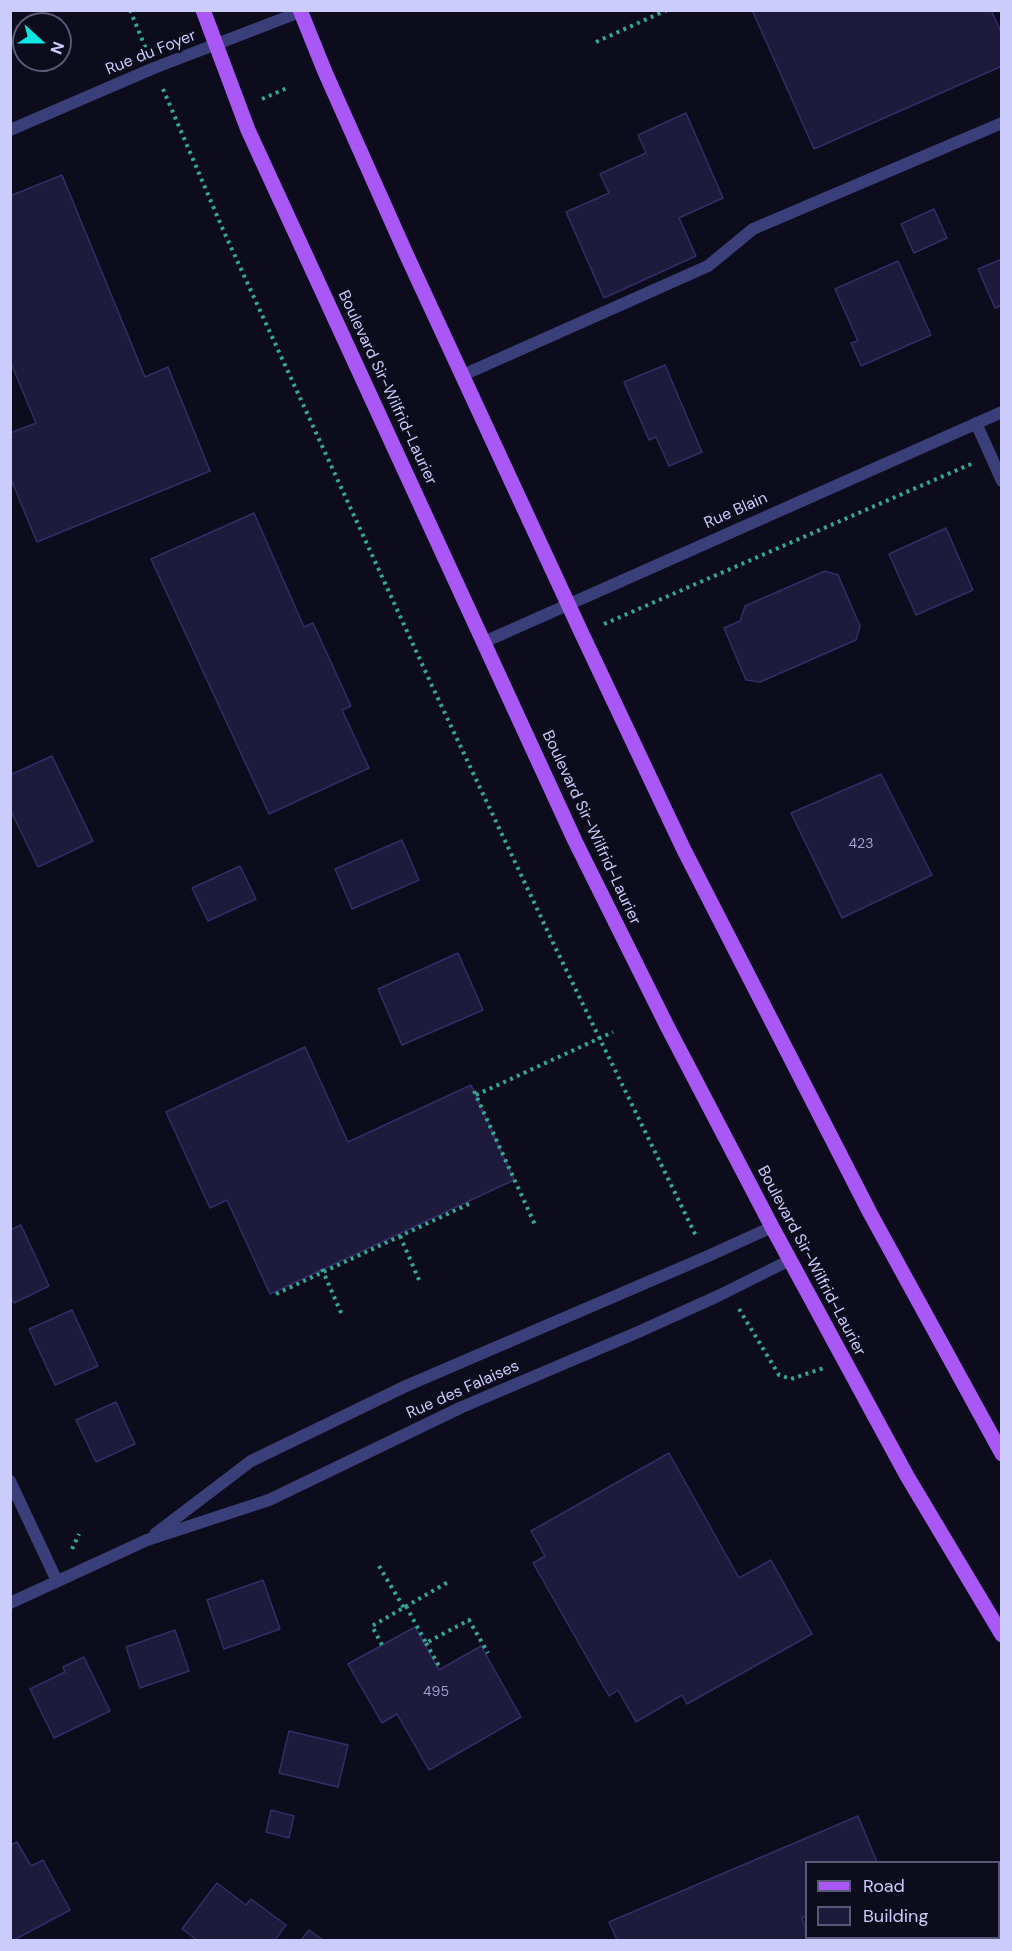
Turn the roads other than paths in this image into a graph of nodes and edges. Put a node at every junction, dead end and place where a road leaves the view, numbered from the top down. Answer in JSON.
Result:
{"nodes":[{"id":1,"x":202,"y":10,"type":"edge"},
{"id":2,"x":302,"y":11,"type":"edge"},
{"id":3,"x":215,"y":45,"type":"junction"},
{"id":4,"x":1002,"y":123,"type":"edge"},
{"id":5,"x":10,"y":130,"type":"edge"},
{"id":6,"x":463,"y":375,"type":"junction"},
{"id":7,"x":1002,"y":412,"type":"edge"},
{"id":8,"x":976,"y":423,"type":"junction"},
{"id":9,"x":1002,"y":481,"type":"edge"},
{"id":10,"x":568,"y":604,"type":"junction"},
{"id":11,"x":484,"y":642,"type":"junction"},
{"id":12,"x":771,"y":1227,"type":"junction"},
{"id":13,"x":790,"y":1260,"type":"junction"},
{"id":14,"x":1002,"y":1454,"type":"edge"},
{"id":15,"x":10,"y":1480,"type":"edge"},
{"id":16,"x":147,"y":1540,"type":"junction"},
{"id":17,"x":57,"y":1581,"type":"junction"},
{"id":18,"x":10,"y":1603,"type":"edge"},
{"id":19,"x":1002,"y":1635,"type":"edge"}],
"edges":[{"from":1,"to":3,"type":"main road","name":"Boulevard Sir-Wilfrid-Laurier"},
{"from":2,"to":3,"type":"street","name":"Rue du Foyer"},
{"from":2,"to":6,"type":"main road"},
{"from":3,"to":5,"type":"street","name":"Rue du Foyer"},
{"from":3,"to":11,"type":"main road","name":"Boulevard Sir-Wilfrid-Laurier"},
{"from":4,"to":6,"type":"street"},
{"from":6,"to":10,"type":"main road"},
{"from":7,"to":8,"type":"street","name":"Rue Blain"},
{"from":8,"to":9,"type":"street"},
{"from":8,"to":10,"type":"street","name":"Rue Blain"},
{"from":10,"to":11,"type":"street","name":"Rue Blain"},
{"from":10,"to":14,"type":"main road"},
{"from":11,"to":12,"type":"main road","name":"Boulevard Sir-Wilfrid-Laurier"},
{"from":12,"to":13,"type":"main road","name":"Boulevard Sir-Wilfrid-Laurier"},
{"from":12,"to":16,"type":"street","name":"Rue des Falaises"},
{"from":13,"to":16,"type":"street","name":"Rue des Falaises"},
{"from":13,"to":19,"type":"main road","name":"Boulevard Sir-Wilfrid-Laurier"},
{"from":15,"to":17,"type":"street"},
{"from":16,"to":17,"type":"street","name":"Rue des Falaises"},
{"from":17,"to":18,"type":"street","name":"Rue des Falaises"}]}
